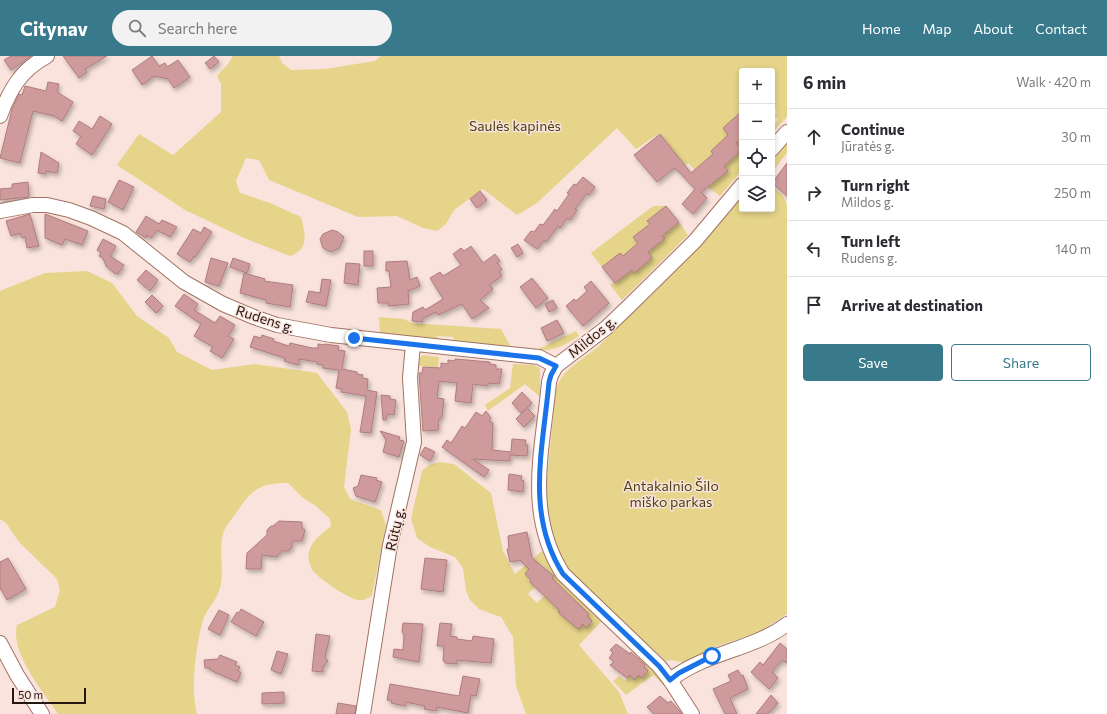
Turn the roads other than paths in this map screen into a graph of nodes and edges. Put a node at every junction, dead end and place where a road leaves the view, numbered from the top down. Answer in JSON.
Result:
{"nodes":[{"id":1,"x":47,"y":56,"type":"edge"},
{"id":2,"x":0,"y":116,"type":"edge"},
{"id":3,"x":787,"y":132,"type":"edge"},
{"id":4,"x":775,"y":146,"type":"edge"},
{"id":5,"x":739,"y":188,"type":"edge"},
{"id":6,"x":0,"y":211,"type":"edge"},
{"id":7,"x":413,"y":344,"type":"junction"},
{"id":8,"x":556,"y":366,"type":"junction"},
{"id":9,"x":787,"y":624,"type":"edge"},
{"id":10,"x":0,"y":643,"type":"edge"},
{"id":11,"x":670,"y":680,"type":"junction"},
{"id":12,"x":42,"y":714,"type":"edge"},
{"id":13,"x":363,"y":714,"type":"edge"},
{"id":14,"x":692,"y":714,"type":"edge"}],
"edges":[{"from":1,"to":2,"type":"street"},
{"from":3,"to":4,"type":"street"},
{"from":5,"to":8,"type":"street","name":"Mildos g."},
{"from":6,"to":7,"type":"street","name":"Rudens g."},
{"from":7,"to":8,"type":"street","name":"Rudens g."},
{"from":7,"to":13,"type":"street","name":"Rūtų g."},
{"from":8,"to":11,"type":"street","name":"Mildos g."},
{"from":9,"to":11,"type":"street"},
{"from":10,"to":12,"type":"street"},
{"from":11,"to":14,"type":"street","name":"Mildos g."}]}
